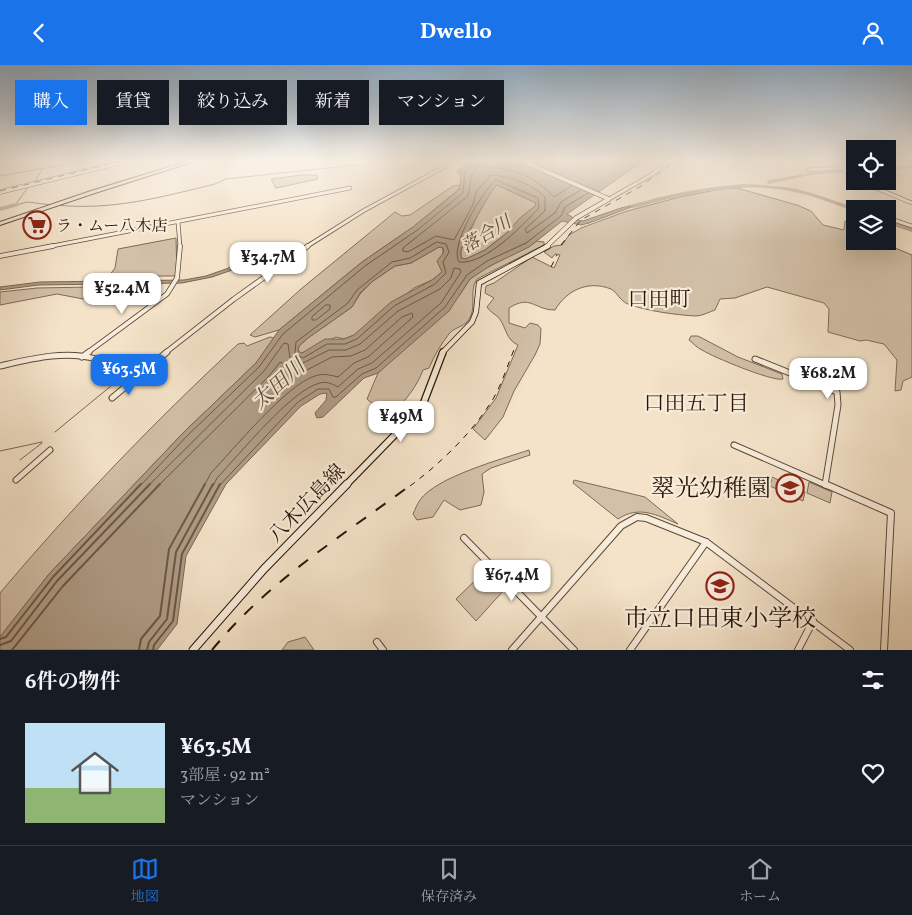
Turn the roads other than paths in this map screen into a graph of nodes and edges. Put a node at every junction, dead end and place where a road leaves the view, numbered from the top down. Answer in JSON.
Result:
{"nodes":[{"id":1,"x":15,"y":188,"type":"edge"},
{"id":2,"x":96,"y":188,"type":"edge"},
{"id":3,"x":106,"y":188,"type":"edge"},
{"id":4,"x":348,"y":188,"type":"edge"},
{"id":5,"x":400,"y":188,"type":"edge"},
{"id":6,"x":585,"y":188,"type":"edge"},
{"id":7,"x":626,"y":188,"type":"edge"},
{"id":8,"x":881,"y":190,"type":"edge"},
{"id":9,"x":0,"y":192,"type":"edge"},
{"id":10,"x":607,"y":198,"type":"junction"},
{"id":11,"x":912,"y":203,"type":"edge"},
{"id":12,"x":0,"y":220,"type":"edge"},
{"id":13,"x":896,"y":220,"type":"edge"},
{"id":14,"x":178,"y":222,"type":"junction"},
{"id":15,"x":0,"y":224,"type":"edge"},
{"id":16,"x":912,"y":226,"type":"edge"},
{"id":17,"x":0,"y":257,"type":"edge"},
{"id":18,"x":82,"y":357,"type":"junction"},
{"id":19,"x":755,"y":359,"type":"dead end"},
{"id":20,"x":0,"y":366,"type":"edge"},
{"id":21,"x":134,"y":379,"type":"junction"},
{"id":22,"x":112,"y":398,"type":"dead end"},
{"id":23,"x":734,"y":445,"type":"dead end"},
{"id":24,"x":50,"y":450,"type":"dead end"},
{"id":25,"x":16,"y":480,"type":"dead end"},
{"id":26,"x":825,"y":485,"type":"junction"},
{"id":27,"x":464,"y":538,"type":"dead end"},
{"id":28,"x":706,"y":542,"type":"junction"},
{"id":29,"x":541,"y":617,"type":"junction"},
{"id":30,"x":813,"y":621,"type":"junction"},
{"id":31,"x":377,"y":642,"type":"dead end"},
{"id":32,"x":193,"y":650,"type":"edge"},
{"id":33,"x":383,"y":650,"type":"edge"},
{"id":34,"x":512,"y":650,"type":"edge"},
{"id":35,"x":574,"y":650,"type":"edge"},
{"id":36,"x":630,"y":650,"type":"edge"},
{"id":37,"x":798,"y":650,"type":"edge"},
{"id":38,"x":850,"y":650,"type":"edge"},
{"id":39,"x":884,"y":650,"type":"edge"}],
"edges":[{"from":1,"to":9,"type":"main road"},
{"from":2,"to":12,"type":"highway"},
{"from":3,"to":15,"type":"highway"},
{"from":4,"to":14,"type":"street"},
{"from":5,"to":21,"type":"street"},
{"from":6,"to":10,"type":"main road"},
{"from":7,"to":10,"type":"street"},
{"from":8,"to":11,"type":"street"},
{"from":10,"to":32,"type":"main road","name":"八木広島線"},
{"from":13,"to":16,"type":"street"},
{"from":14,"to":17,"type":"street"},
{"from":14,"to":18,"type":"street"},
{"from":18,"to":20,"type":"street"},
{"from":18,"to":21,"type":"street"},
{"from":19,"to":26,"type":"street"},
{"from":21,"to":22,"type":"street"},
{"from":23,"to":26,"type":"street"},
{"from":24,"to":25,"type":"street"},
{"from":26,"to":39,"type":"street"},
{"from":27,"to":29,"type":"street"},
{"from":28,"to":29,"type":"street"},
{"from":28,"to":30,"type":"street"},
{"from":28,"to":36,"type":"street"},
{"from":29,"to":34,"type":"street"},
{"from":29,"to":35,"type":"street"},
{"from":30,"to":37,"type":"street"},
{"from":30,"to":38,"type":"street"},
{"from":31,"to":33,"type":"street"}]}
